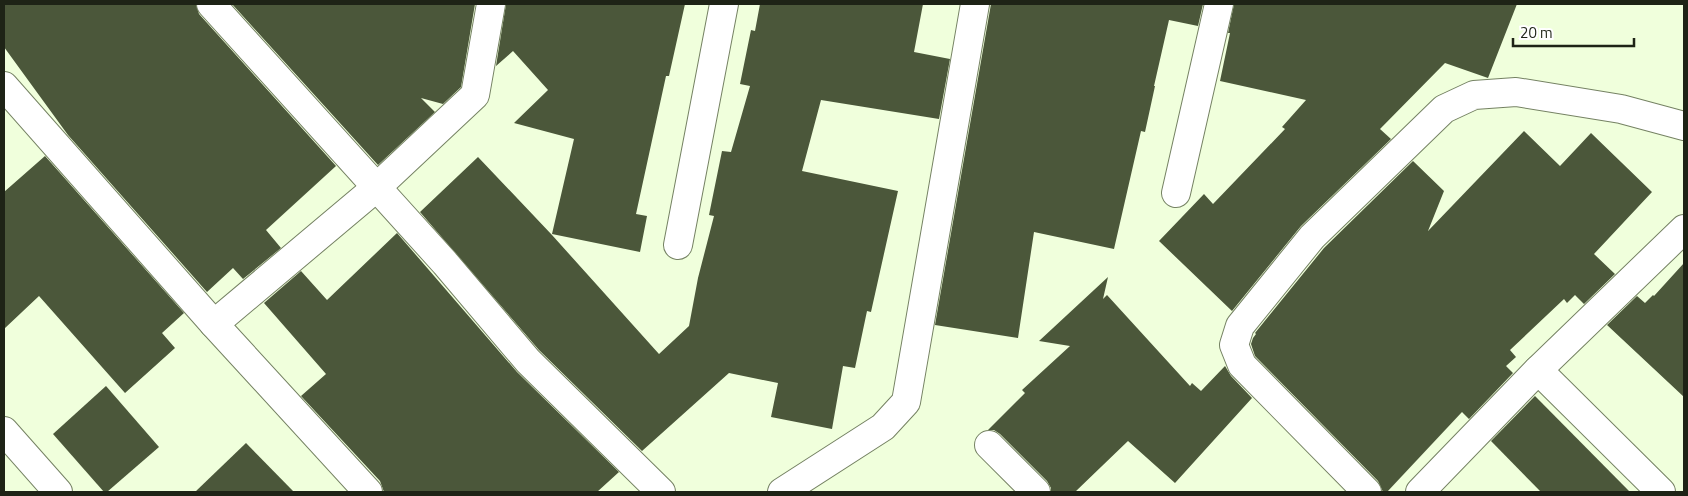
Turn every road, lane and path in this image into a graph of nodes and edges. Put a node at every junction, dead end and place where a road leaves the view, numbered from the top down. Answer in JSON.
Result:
{"nodes":[{"id":1,"x":211,"y":4,"type":"edge"},
{"id":2,"x":491,"y":4,"type":"edge"},
{"id":3,"x":724,"y":4,"type":"edge"},
{"id":4,"x":975,"y":4,"type":"edge"},
{"id":5,"x":1219,"y":4,"type":"edge"},
{"id":6,"x":4,"y":86,"type":"edge"},
{"id":7,"x":1684,"y":126,"type":"edge"},
{"id":8,"x":377,"y":187,"type":"junction"},
{"id":9,"x":1176,"y":192,"type":"dead end"},
{"id":10,"x":1684,"y":229,"type":"edge"},
{"id":11,"x":678,"y":245,"type":"dead end"},
{"id":12,"x":214,"y":324,"type":"junction"},
{"id":13,"x":1538,"y":370,"type":"junction"},
{"id":14,"x":4,"y":431,"type":"edge"},
{"id":15,"x":989,"y":445,"type":"dead end"},
{"id":16,"x":58,"y":492,"type":"edge"},
{"id":17,"x":368,"y":492,"type":"edge"},
{"id":18,"x":661,"y":492,"type":"edge"},
{"id":19,"x":782,"y":492,"type":"edge"},
{"id":20,"x":1036,"y":492,"type":"edge"},
{"id":21,"x":1367,"y":492,"type":"edge"},
{"id":22,"x":1420,"y":492,"type":"edge"},
{"id":23,"x":1661,"y":492,"type":"edge"}],
"edges":[{"from":1,"to":8,"type":"street"},
{"from":2,"to":8,"type":"street"},
{"from":3,"to":11,"type":"street"},
{"from":4,"to":19,"type":"street"},
{"from":5,"to":9,"type":"street"},
{"from":6,"to":12,"type":"street"},
{"from":7,"to":21,"type":"street"},
{"from":8,"to":12,"type":"street"},
{"from":8,"to":18,"type":"street"},
{"from":10,"to":13,"type":"street"},
{"from":12,"to":17,"type":"street"},
{"from":13,"to":22,"type":"street"},
{"from":13,"to":23,"type":"street"},
{"from":14,"to":16,"type":"street"},
{"from":15,"to":20,"type":"street"}]}
